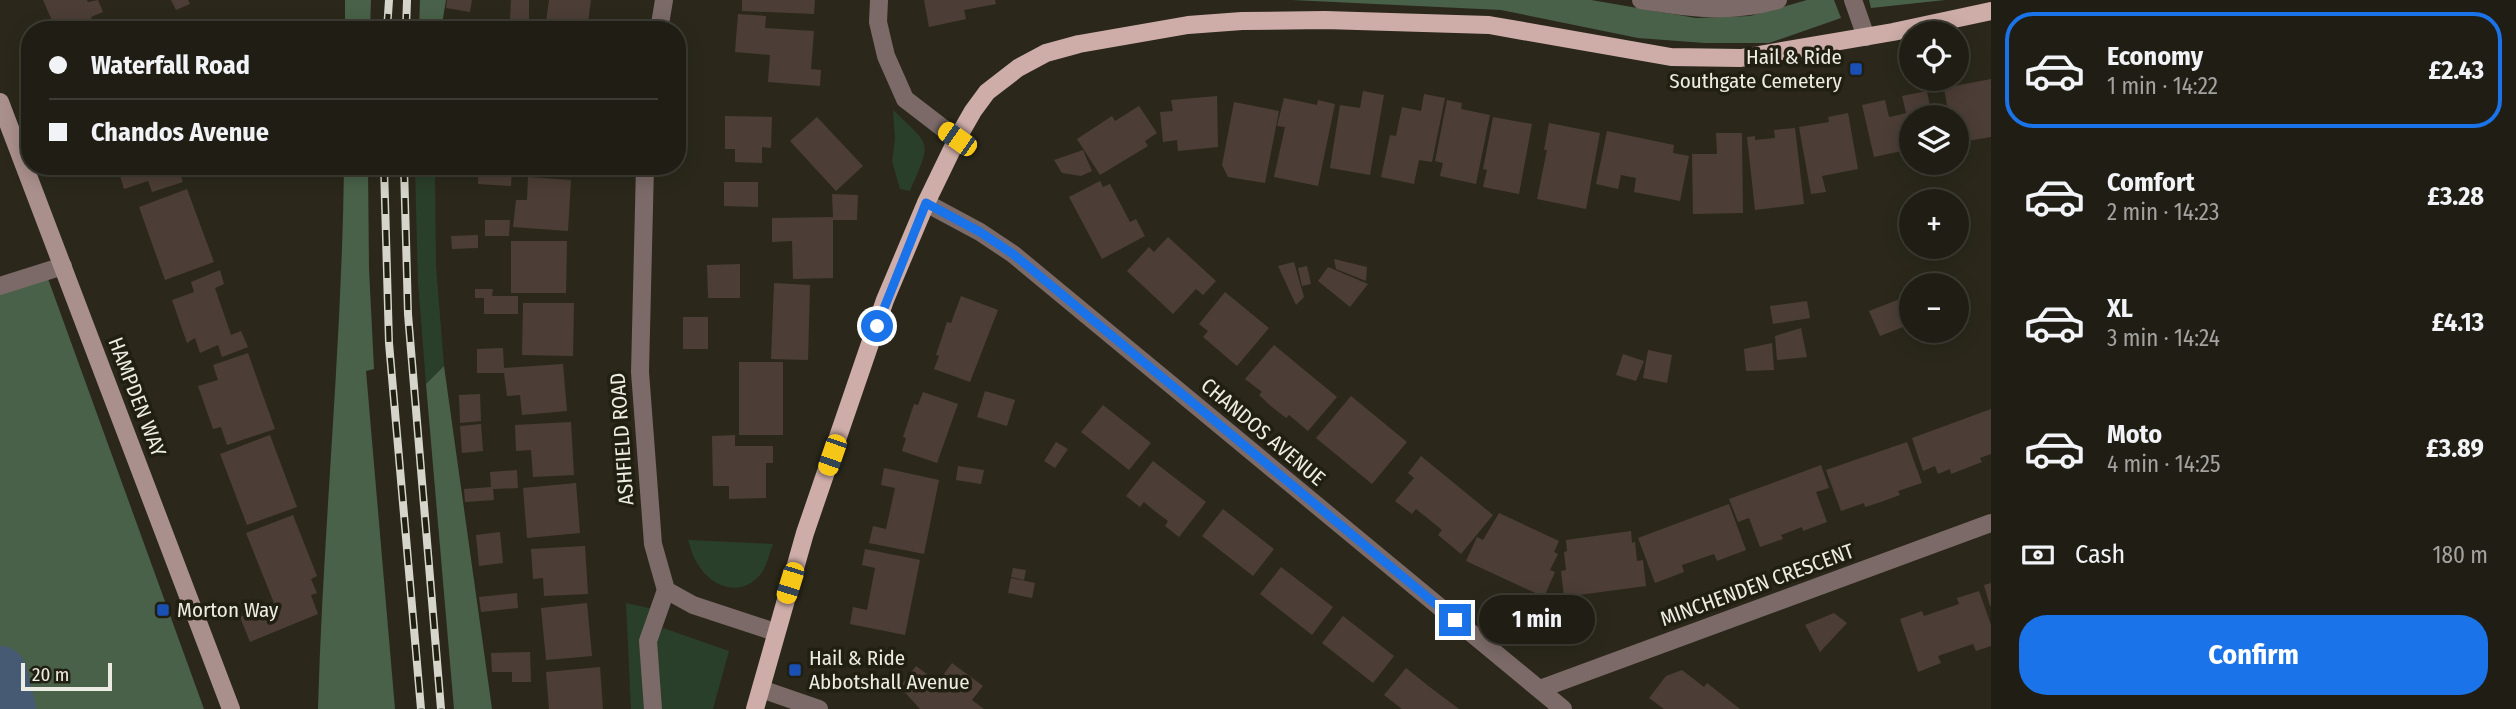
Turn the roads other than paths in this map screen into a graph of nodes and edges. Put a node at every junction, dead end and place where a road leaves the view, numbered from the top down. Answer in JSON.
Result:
{"nodes":[{"id":1,"x":664,"y":0,"type":"edge"},
{"id":2,"x":879,"y":0,"type":"edge"},
{"id":3,"x":1641,"y":0,"type":"edge"},
{"id":4,"x":1778,"y":0,"type":"edge"},
{"id":5,"x":1853,"y":0,"type":"edge"},
{"id":6,"x":1991,"y":11,"type":"edge"},
{"id":7,"x":661,"y":21,"type":"edge"},
{"id":8,"x":1866,"y":37,"type":"junction"},
{"id":9,"x":0,"y":102,"type":"edge"},
{"id":10,"x":957,"y":139,"type":"junction"},
{"id":11,"x":21,"y":157,"type":"edge"},
{"id":12,"x":28,"y":175,"type":"edge"},
{"id":13,"x":645,"y":175,"type":"edge"},
{"id":14,"x":926,"y":203,"type":"junction"},
{"id":15,"x":63,"y":267,"type":"junction"},
{"id":16,"x":0,"y":286,"type":"edge"},
{"id":17,"x":1991,"y":523,"type":"edge"},
{"id":18,"x":666,"y":590,"type":"junction"},
{"id":19,"x":775,"y":632,"type":"junction"},
{"id":20,"x":761,"y":689,"type":"junction"},
{"id":21,"x":1540,"y":689,"type":"junction"},
{"id":22,"x":231,"y":709,"type":"edge"},
{"id":23,"x":653,"y":709,"type":"edge"},
{"id":24,"x":755,"y":709,"type":"edge"},
{"id":25,"x":819,"y":709,"type":"edge"},
{"id":26,"x":1563,"y":709,"type":"edge"}],
"edges":[{"from":1,"to":7,"type":"street"},
{"from":2,"to":10,"type":"street"},
{"from":3,"to":4,"type":"street"},
{"from":5,"to":8,"type":"street"},
{"from":6,"to":8,"type":"main road"},
{"from":8,"to":10,"type":"main road"},
{"from":9,"to":11,"type":"street","name":"HAMPDEN WAY"},
{"from":10,"to":14,"type":"main road"},
{"from":12,"to":15,"type":"street","name":"HAMPDEN WAY"},
{"from":13,"to":18,"type":"street","name":"ASHFIELD ROAD"},
{"from":14,"to":19,"type":"main road"},
{"from":14,"to":21,"type":"street","name":"CHANDOS AVENUE"},
{"from":15,"to":16,"type":"street"},
{"from":15,"to":22,"type":"street","name":"HAMPDEN WAY"},
{"from":17,"to":21,"type":"street","name":"MINCHENDEN CRESCENT"},
{"from":18,"to":19,"type":"street"},
{"from":18,"to":23,"type":"street"},
{"from":19,"to":20,"type":"main road"},
{"from":20,"to":24,"type":"main road"},
{"from":20,"to":25,"type":"street"},
{"from":21,"to":26,"type":"street","name":"CHANDOS AVENUE"}]}
